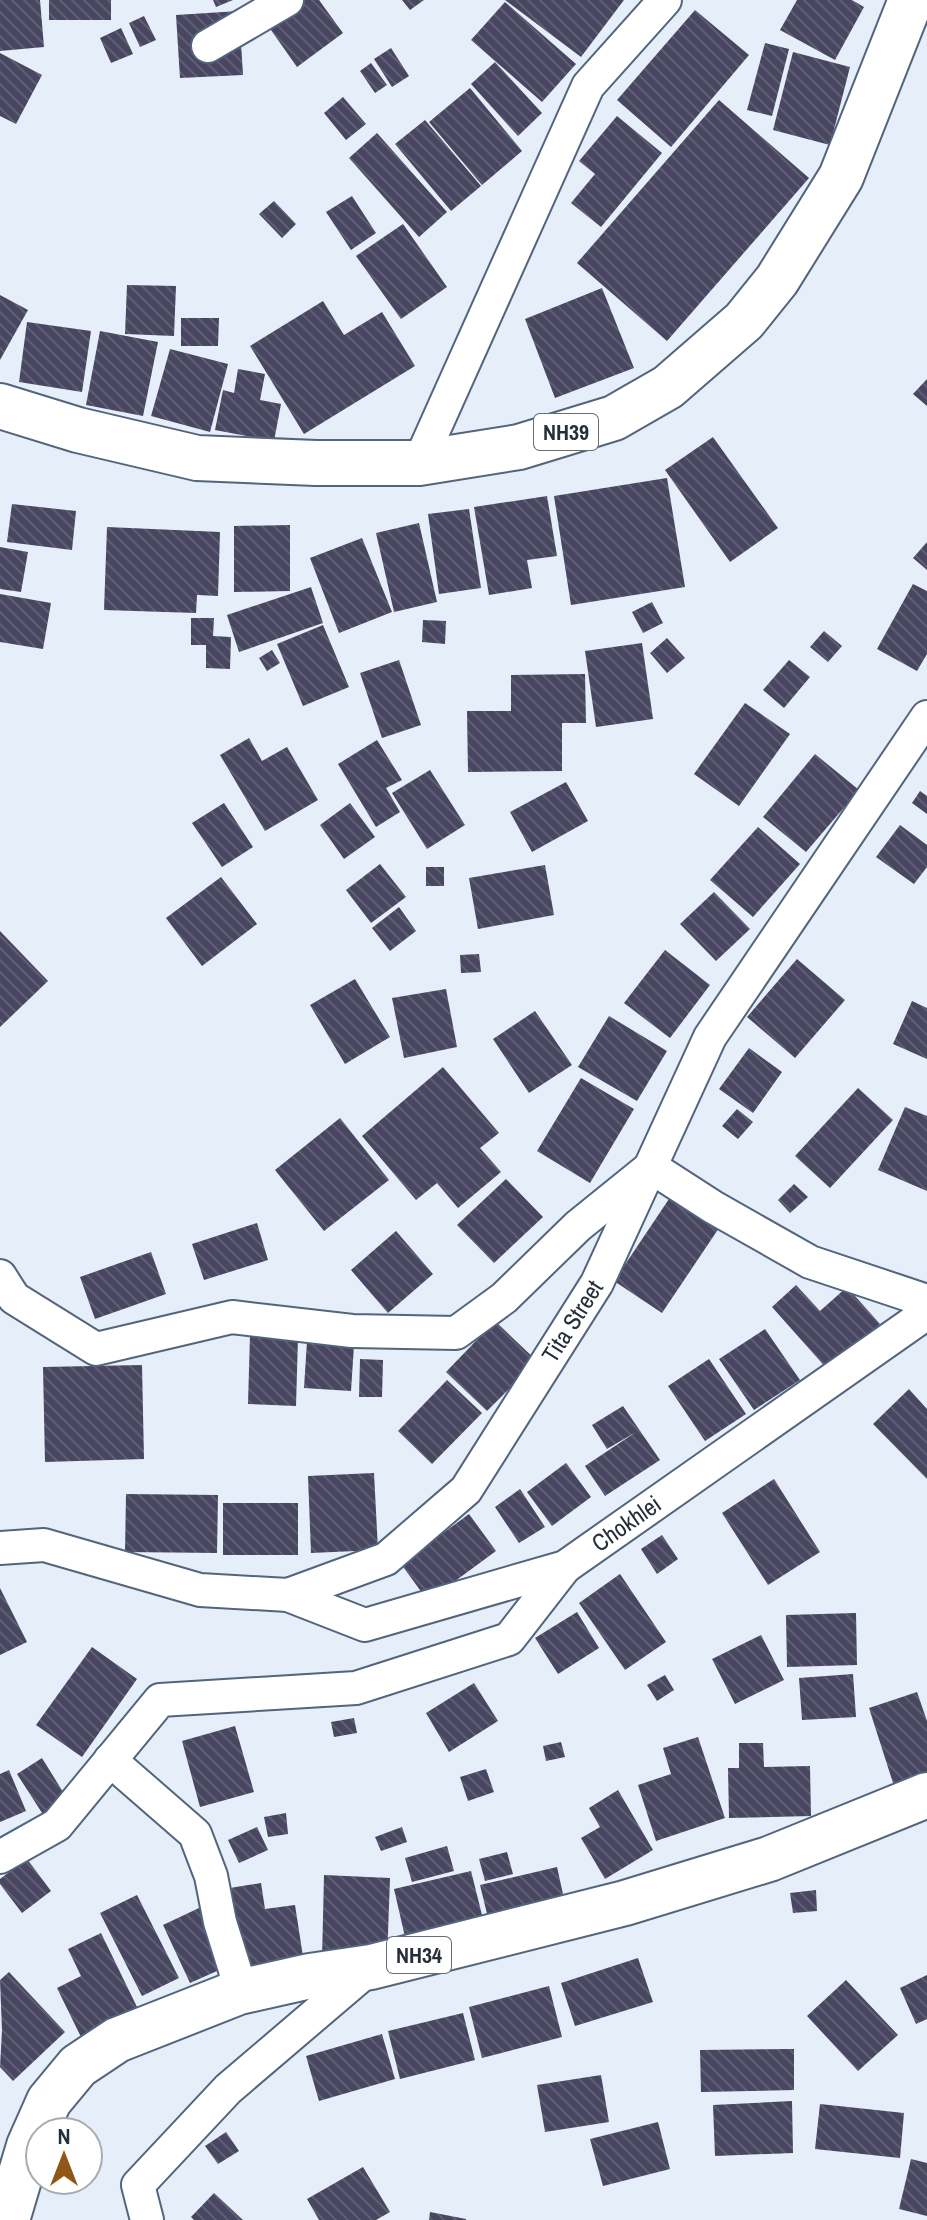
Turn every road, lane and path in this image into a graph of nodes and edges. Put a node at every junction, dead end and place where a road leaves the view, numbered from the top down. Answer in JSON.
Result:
{"nodes":[{"id":1,"x":287,"y":0,"type":"edge"},
{"id":2,"x":665,"y":0,"type":"edge"},
{"id":3,"x":911,"y":0,"type":"edge"},
{"id":4,"x":208,"y":46,"type":"dead end"},
{"id":5,"x":0,"y":406,"type":"edge"},
{"id":6,"x":419,"y":463,"type":"junction"},
{"id":7,"x":927,"y":717,"type":"edge"},
{"id":8,"x":651,"y":1167,"type":"junction"},
{"id":9,"x":0,"y":1276,"type":"edge"},
{"id":10,"x":927,"y":1301,"type":"edge"},
{"id":11,"x":927,"y":1313,"type":"edge"},
{"id":12,"x":0,"y":1548,"type":"edge"},
{"id":13,"x":565,"y":1567,"type":"junction"},
{"id":14,"x":288,"y":1595,"type":"junction"},
{"id":15,"x":110,"y":1760,"type":"junction"},
{"id":16,"x":927,"y":1795,"type":"edge"},
{"id":17,"x":0,"y":1857,"type":"edge"},
{"id":18,"x":371,"y":1967,"type":"junction"},
{"id":19,"x":239,"y":1992,"type":"junction"},
{"id":20,"x":7,"y":2220,"type":"edge"},
{"id":21,"x":147,"y":2220,"type":"edge"}],
"edges":[{"from":1,"to":4,"type":"street"},
{"from":2,"to":6,"type":"street"},
{"from":3,"to":6,"type":"highway","number":"NH39"},
{"from":5,"to":6,"type":"highway","number":"NH39"},
{"from":7,"to":8,"type":"street","name":"Tita Street"},
{"from":8,"to":9,"type":"street"},
{"from":8,"to":10,"type":"street"},
{"from":8,"to":14,"type":"street","name":"Tita Street"},
{"from":11,"to":13,"type":"street","name":"Chokhlei"},
{"from":12,"to":14,"type":"street","name":"Tita Street"},
{"from":13,"to":14,"type":"street","name":"Chokhlei"},
{"from":13,"to":15,"type":"street"},
{"from":15,"to":17,"type":"street"},
{"from":15,"to":19,"type":"street"},
{"from":16,"to":18,"type":"highway","number":"NH34"},
{"from":18,"to":19,"type":"highway","number":"NH34"},
{"from":18,"to":21,"type":"street"},
{"from":19,"to":20,"type":"highway","number":"NH34"}]}
